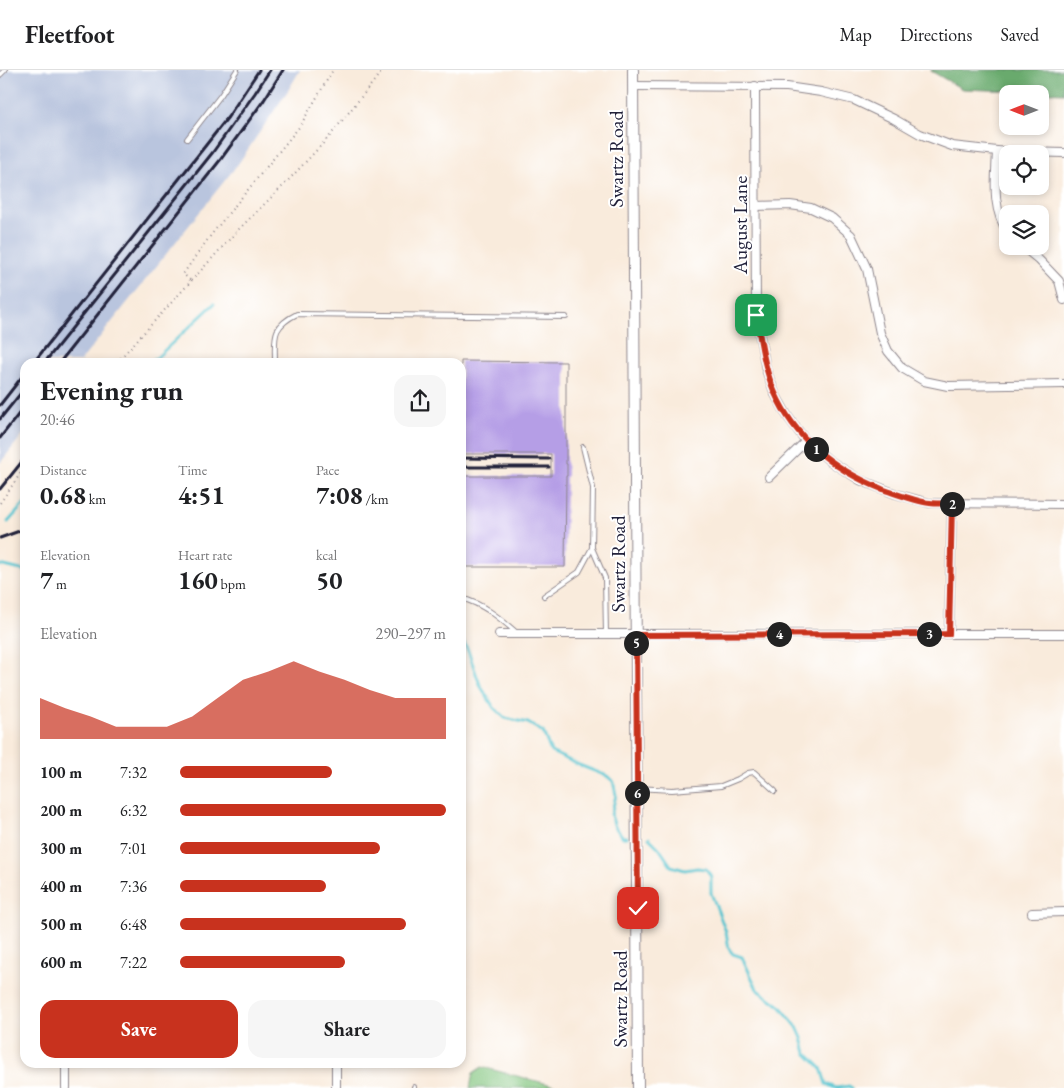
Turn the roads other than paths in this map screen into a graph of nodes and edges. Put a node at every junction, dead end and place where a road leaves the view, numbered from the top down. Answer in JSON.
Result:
{"nodes":[{"id":1,"x":5,"y":70,"type":"edge"},
{"id":2,"x":237,"y":70,"type":"edge"},
{"id":3,"x":633,"y":70,"type":"edge"},
{"id":4,"x":0,"y":76,"type":"edge"},
{"id":5,"x":633,"y":86,"type":"junction"},
{"id":6,"x":755,"y":86,"type":"junction"},
{"id":7,"x":187,"y":139,"type":"dead end"},
{"id":8,"x":997,"y":151,"type":"junction"},
{"id":9,"x":1064,"y":153,"type":"edge"},
{"id":10,"x":756,"y":206,"type":"junction"},
{"id":11,"x":999,"y":215,"type":"edge"},
{"id":12,"x":1033,"y":255,"type":"edge"},
{"id":13,"x":1064,"y":300,"type":"edge"},
{"id":14,"x":566,"y":317,"type":"dead end"},
{"id":15,"x":274,"y":358,"type":"edge"},
{"id":16,"x":1064,"y":384,"type":"edge"},
{"id":17,"x":806,"y":441,"type":"junction"},
{"id":18,"x":583,"y":447,"type":"dead end"},
{"id":19,"x":769,"y":477,"type":"dead end"},
{"id":20,"x":952,"y":504,"type":"junction"},
{"id":21,"x":1064,"y":504,"type":"edge"},
{"id":22,"x":592,"y":548,"type":"junction"},
{"id":23,"x":544,"y":596,"type":"dead end"},
{"id":24,"x":466,"y":599,"type":"edge"},
{"id":25,"x":499,"y":634,"type":"dead end"},
{"id":26,"x":949,"y":634,"type":"junction"},
{"id":27,"x":1064,"y":634,"type":"edge"},
{"id":28,"x":520,"y":635,"type":"junction"},
{"id":29,"x":606,"y":635,"type":"junction"},
{"id":30,"x":636,"y":635,"type":"junction"},
{"id":31,"x":637,"y":788,"type":"junction"},
{"id":32,"x":775,"y":791,"type":"dead end"},
{"id":33,"x":1064,"y":912,"type":"edge"},
{"id":34,"x":1032,"y":913,"type":"dead end"},
{"id":35,"x":66,"y":1068,"type":"edge"},
{"id":36,"x":336,"y":1068,"type":"edge"},
{"id":37,"x":66,"y":1088,"type":"edge"},
{"id":38,"x":336,"y":1088,"type":"edge"},
{"id":39,"x":638,"y":1088,"type":"edge"}],
"edges":[{"from":1,"to":4,"type":"lane"},
{"from":2,"to":7,"type":"lane"},
{"from":3,"to":5,"type":"street","name":"Swartz Road"},
{"from":5,"to":6,"type":"street"},
{"from":5,"to":30,"type":"street","name":"Swartz Road"},
{"from":6,"to":8,"type":"street"},
{"from":6,"to":10,"type":"street","name":"August Lane"},
{"from":8,"to":9,"type":"street"},
{"from":8,"to":11,"type":"street"},
{"from":10,"to":16,"type":"street"},
{"from":10,"to":17,"type":"street","name":"August Lane"},
{"from":12,"to":13,"type":"street"},
{"from":14,"to":15,"type":"lane"},
{"from":17,"to":19,"type":"street"},
{"from":17,"to":20,"type":"street","name":"August Lane"},
{"from":18,"to":22,"type":"lane"},
{"from":20,"to":21,"type":"street","name":"August Lane"},
{"from":20,"to":26,"type":"street"},
{"from":22,"to":23,"type":"lane"},
{"from":22,"to":29,"type":"lane"},
{"from":24,"to":28,"type":"lane"},
{"from":25,"to":28,"type":"street"},
{"from":26,"to":27,"type":"street"},
{"from":26,"to":30,"type":"street"},
{"from":28,"to":29,"type":"street"},
{"from":29,"to":30,"type":"street"},
{"from":30,"to":31,"type":"street","name":"Swartz Road"},
{"from":31,"to":32,"type":"lane"},
{"from":31,"to":39,"type":"street","name":"Swartz Road"},
{"from":33,"to":34,"type":"street"},
{"from":35,"to":37,"type":"street"},
{"from":36,"to":38,"type":"street"}]}
